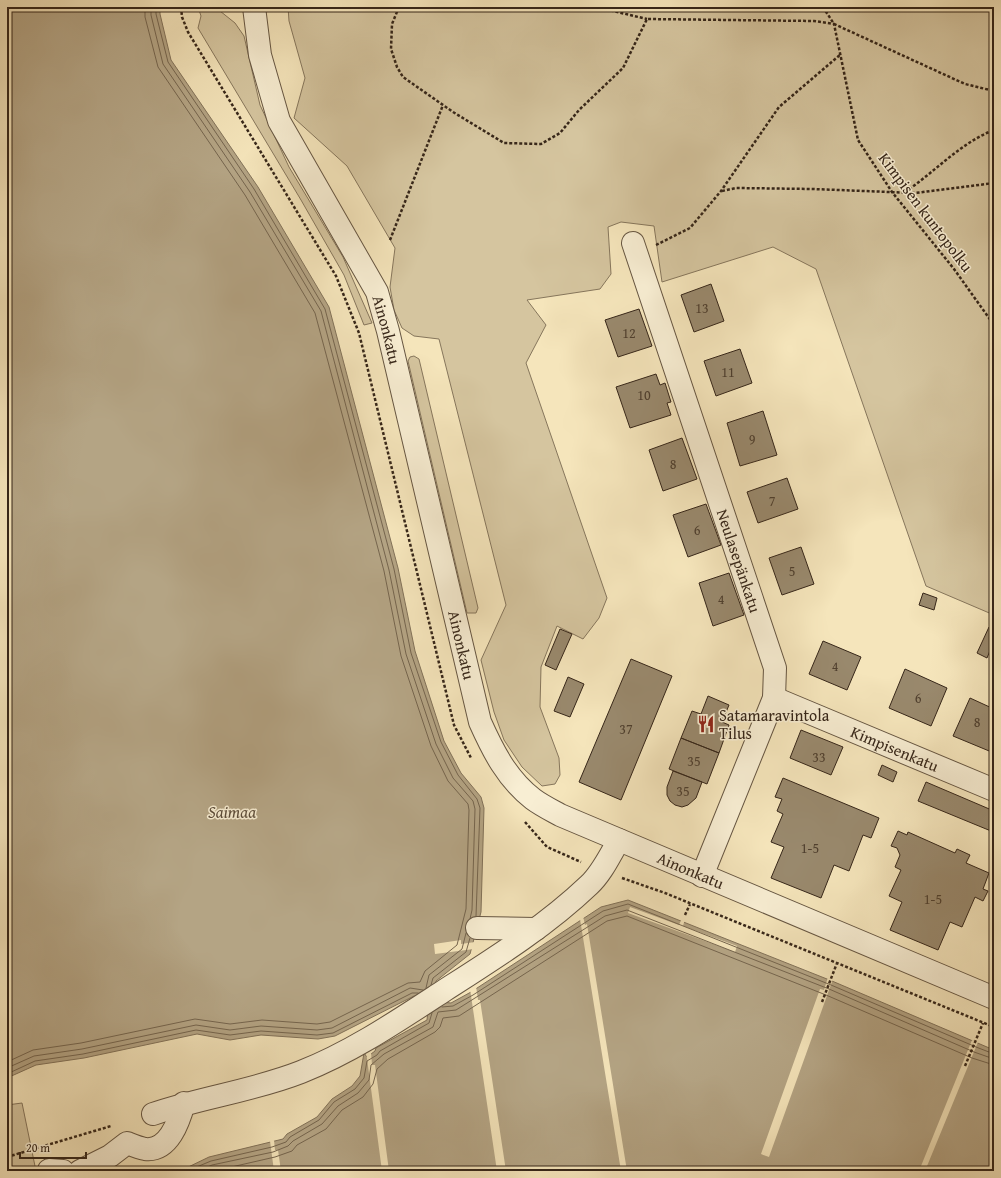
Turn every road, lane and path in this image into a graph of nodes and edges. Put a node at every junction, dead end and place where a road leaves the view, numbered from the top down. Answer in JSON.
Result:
{"nodes":[{"id":1,"x":181,"y":7,"type":"edge"},
{"id":2,"x":254,"y":7,"type":"edge"},
{"id":3,"x":398,"y":7,"type":"edge"},
{"id":4,"x":596,"y":7,"type":"edge"},
{"id":5,"x":823,"y":7,"type":"edge"},
{"id":6,"x":647,"y":19,"type":"junction"},
{"id":7,"x":834,"y":24,"type":"junction"},
{"id":8,"x":841,"y":55,"type":"junction"},
{"id":9,"x":994,"y":91,"type":"edge"},
{"id":10,"x":443,"y":105,"type":"junction"},
{"id":11,"x":994,"y":130,"type":"edge"},
{"id":12,"x":994,"y":183,"type":"edge"},
{"id":13,"x":721,"y":191,"type":"junction"},
{"id":14,"x":892,"y":192,"type":"junction"},
{"id":15,"x":904,"y":193,"type":"junction"},
{"id":16,"x":390,"y":240,"type":"dead end"},
{"id":17,"x":634,"y":248,"type":"joint"},
{"id":18,"x":994,"y":325,"type":"edge"},
{"id":19,"x":774,"y":698,"type":"junction"},
{"id":20,"x":472,"y":759,"type":"dead end"},
{"id":21,"x":994,"y":790,"type":"edge"},
{"id":22,"x":523,"y":820,"type":"dead end"},
{"id":23,"x":619,"y":840,"type":"junction"},
{"id":24,"x":601,"y":871,"type":"junction"},
{"id":25,"x":702,"y":876,"type":"junction"},
{"id":26,"x":690,"y":904,"type":"junction"},
{"id":27,"x":685,"y":916,"type":"dead end"},
{"id":28,"x":477,"y":928,"type":"dead end"},
{"id":29,"x":536,"y":929,"type":"junction"},
{"id":30,"x":837,"y":963,"type":"junction"},
{"id":31,"x":994,"y":998,"type":"edge"},
{"id":32,"x":822,"y":1002,"type":"dead end"},
{"id":33,"x":983,"y":1023,"type":"junction"},
{"id":34,"x":994,"y":1027,"type":"edge"},
{"id":35,"x":965,"y":1066,"type":"dead end"},
{"id":36,"x":184,"y":1103,"type":"junction"},
{"id":37,"x":153,"y":1114,"type":"dead end"},
{"id":38,"x":117,"y":1124,"type":"dead end"},
{"id":39,"x":7,"y":1157,"type":"edge"},
{"id":40,"x":80,"y":1171,"type":"edge"}],
"edges":[{"from":1,"to":20,"type":"path"},
{"from":2,"to":23,"type":"street","name":"Ainonkatu"},
{"from":3,"to":10,"type":"path"},
{"from":4,"to":6,"type":"path"},
{"from":5,"to":7,"type":"path"},
{"from":6,"to":7,"type":"path"},
{"from":6,"to":10,"type":"path"},
{"from":7,"to":8,"type":"path","name":"Kimpisen kuntopolku"},
{"from":7,"to":9,"type":"path"},
{"from":8,"to":13,"type":"path"},
{"from":8,"to":14,"type":"path","name":"Kimpisen kuntopolku"},
{"from":10,"to":16,"type":"path"},
{"from":11,"to":15,"type":"path"},
{"from":12,"to":15,"type":"path"},
{"from":13,"to":14,"type":"path"},
{"from":13,"to":17,"type":"path"},
{"from":14,"to":15,"type":"path"},
{"from":14,"to":18,"type":"path","name":"Kimpisen kuntopolku"},
{"from":17,"to":19,"type":"street","name":"Neulasepänkatu"},
{"from":19,"to":21,"type":"street","name":"Kimpisenkatu"},
{"from":19,"to":25,"type":"street","name":"Neulasepänkatu"},
{"from":22,"to":24,"type":"path"},
{"from":23,"to":24,"type":"street"},
{"from":23,"to":25,"type":"street","name":"Ainonkatu"},
{"from":24,"to":26,"type":"path"},
{"from":24,"to":29,"type":"street"},
{"from":25,"to":31,"type":"street","name":"Ainonkatu"},
{"from":26,"to":27,"type":"path"},
{"from":26,"to":30,"type":"path"},
{"from":28,"to":29,"type":"street"},
{"from":29,"to":36,"type":"street"},
{"from":30,"to":32,"type":"path"},
{"from":30,"to":33,"type":"path"},
{"from":33,"to":34,"type":"path"},
{"from":33,"to":35,"type":"path"},
{"from":36,"to":37,"type":"street"},
{"from":36,"to":40,"type":"street"},
{"from":38,"to":39,"type":"path"}]}
